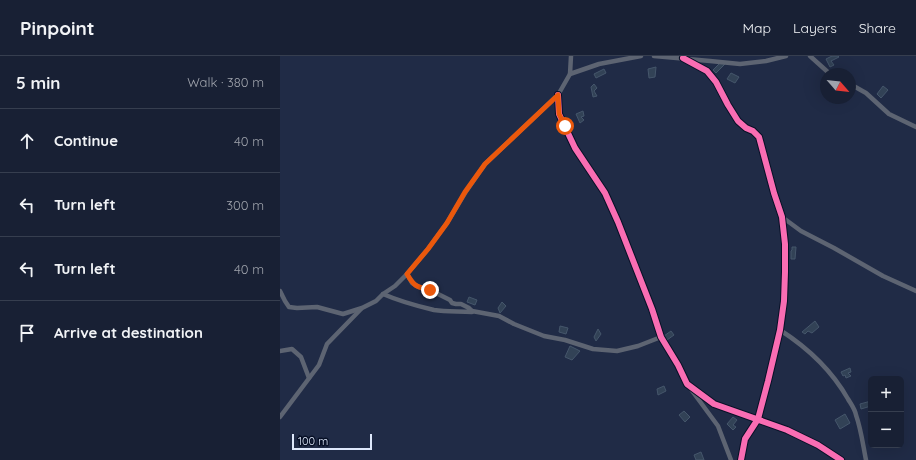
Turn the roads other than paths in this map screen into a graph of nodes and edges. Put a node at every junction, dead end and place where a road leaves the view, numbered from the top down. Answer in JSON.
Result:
{"nodes":[{"id":1,"x":570,"y":56,"type":"edge"},
{"id":2,"x":641,"y":56,"type":"edge"},
{"id":3,"x":654,"y":56,"type":"edge"},
{"id":4,"x":664,"y":56,"type":"edge"},
{"id":5,"x":786,"y":56,"type":"edge"},
{"id":6,"x":810,"y":56,"type":"edge"},
{"id":7,"x":683,"y":58,"type":"junction"},
{"id":8,"x":823,"y":68,"type":"edge"},
{"id":9,"x":570,"y":74,"type":"junction"},
{"id":10,"x":856,"y":87,"type":"edge"},
{"id":11,"x":558,"y":95,"type":"junction"},
{"id":12,"x":916,"y":127,"type":"edge"},
{"id":13,"x":782,"y":216,"type":"junction"},
{"id":14,"x":407,"y":274,"type":"junction"},
{"id":15,"x":280,"y":291,"type":"edge"},
{"id":16,"x":916,"y":291,"type":"edge"},
{"id":17,"x":383,"y":294,"type":"junction"},
{"id":18,"x":362,"y":308,"type":"junction"},
{"id":19,"x":472,"y":311,"type":"junction"},
{"id":20,"x":780,"y":330,"type":"junction"},
{"id":21,"x":661,"y":337,"type":"junction"},
{"id":22,"x":280,"y":351,"type":"edge"},
{"id":23,"x":309,"y":378,"type":"junction"},
{"id":24,"x":687,"y":384,"type":"junction"},
{"id":25,"x":280,"y":417,"type":"edge"},
{"id":26,"x":758,"y":419,"type":"junction"},
{"id":27,"x":731,"y":460,"type":"edge"},
{"id":28,"x":741,"y":460,"type":"edge"},
{"id":29,"x":841,"y":460,"type":"edge"},
{"id":30,"x":866,"y":460,"type":"edge"}],
"edges":[{"from":1,"to":9,"type":"street"},
{"from":2,"to":9,"type":"street"},
{"from":3,"to":4,"type":"street"},
{"from":4,"to":7,"type":"street"},
{"from":5,"to":7,"type":"street"},
{"from":6,"to":8,"type":"street"},
{"from":7,"to":13,"type":"street"},
{"from":9,"to":11,"type":"street"},
{"from":10,"to":12,"type":"street"},
{"from":11,"to":14,"type":"street"},
{"from":11,"to":21,"type":"street"},
{"from":13,"to":16,"type":"street"},
{"from":13,"to":20,"type":"street"},
{"from":14,"to":17,"type":"street"},
{"from":14,"to":19,"type":"street"},
{"from":15,"to":18,"type":"street"},
{"from":17,"to":18,"type":"street"},
{"from":17,"to":19,"type":"street"},
{"from":18,"to":23,"type":"street"},
{"from":19,"to":21,"type":"street"},
{"from":20,"to":26,"type":"street"},
{"from":20,"to":30,"type":"street"},
{"from":21,"to":24,"type":"street"},
{"from":22,"to":23,"type":"street"},
{"from":23,"to":25,"type":"street"},
{"from":24,"to":26,"type":"street"},
{"from":24,"to":27,"type":"street"},
{"from":26,"to":28,"type":"street"},
{"from":26,"to":29,"type":"street"}]}
